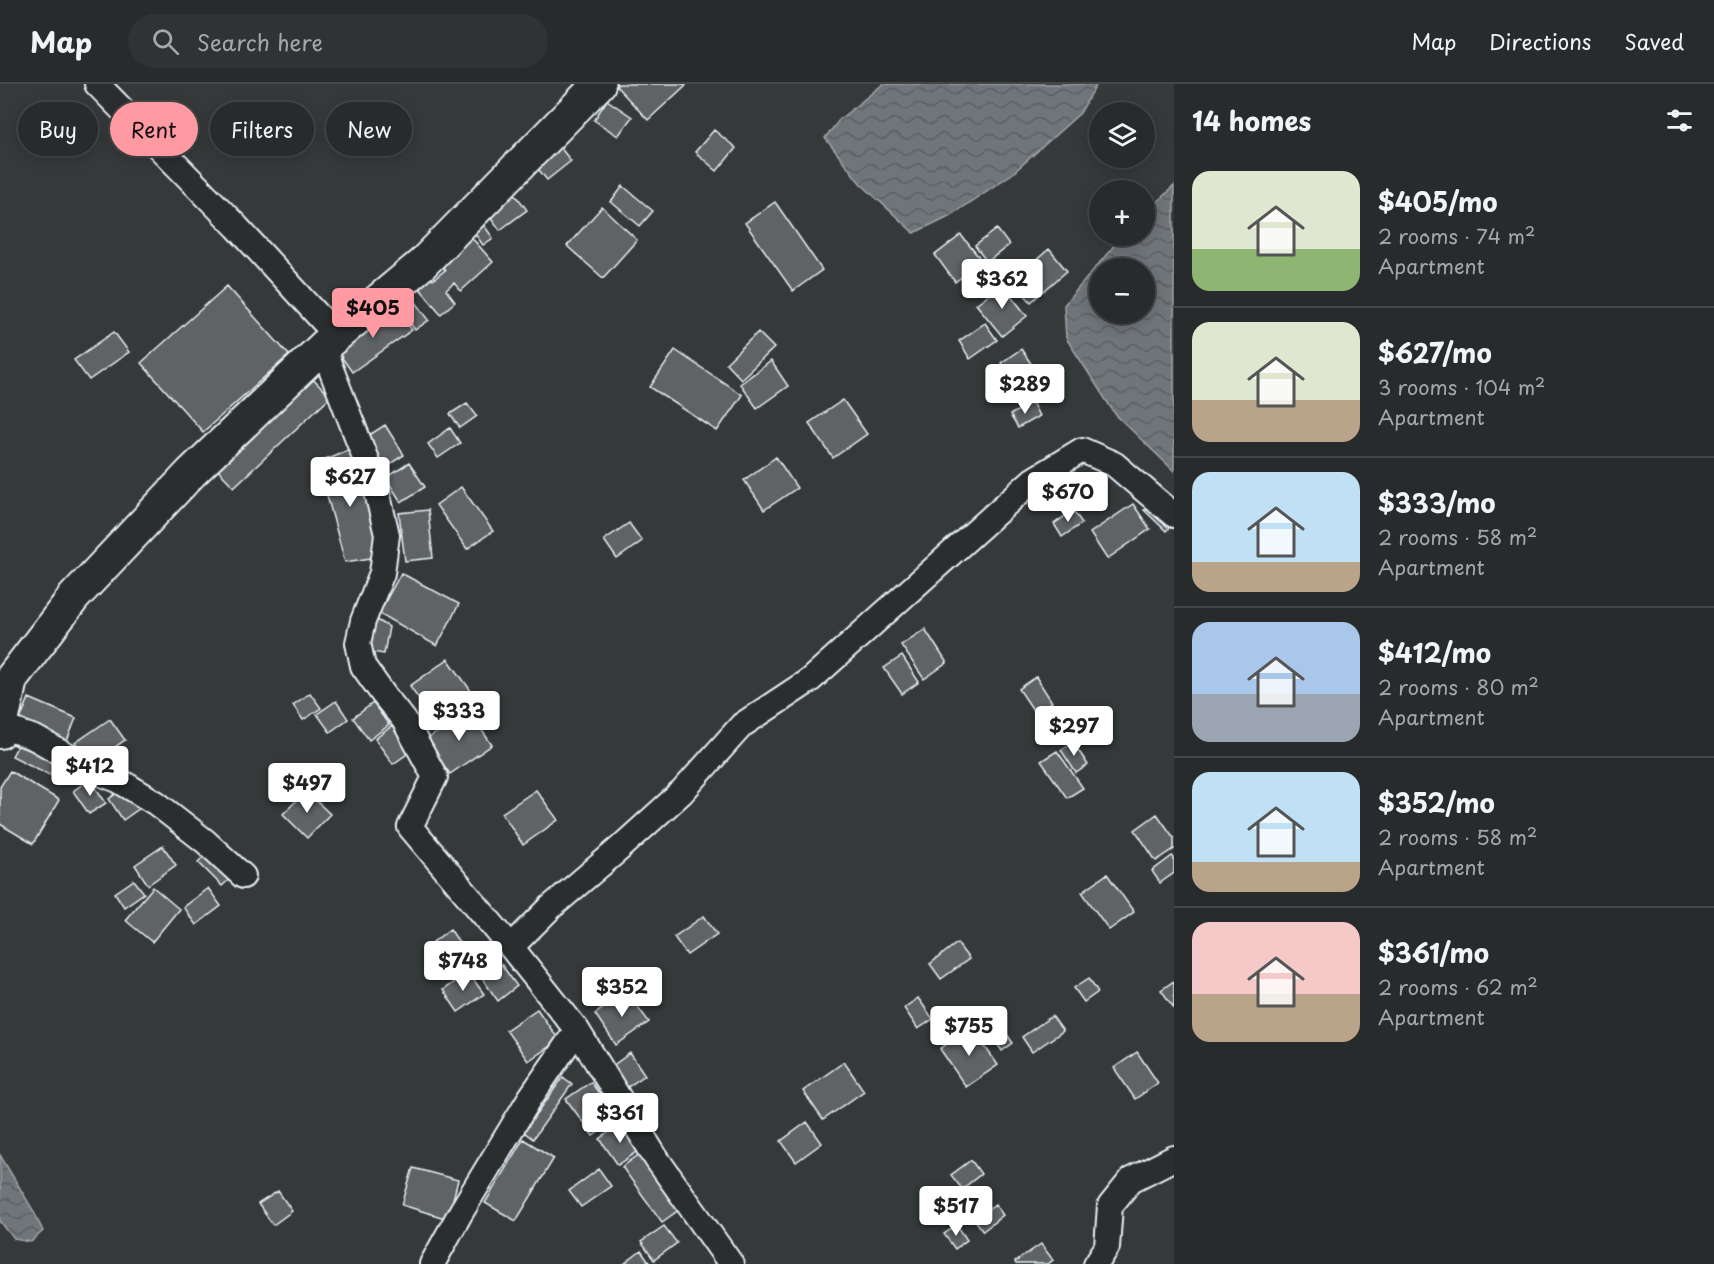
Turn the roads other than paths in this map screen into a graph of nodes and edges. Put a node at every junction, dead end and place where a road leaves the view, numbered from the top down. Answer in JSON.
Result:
{"nodes":[{"id":1,"x":97,"y":84,"type":"edge"},
{"id":2,"x":599,"y":84,"type":"edge"},
{"id":3,"x":330,"y":341,"type":"junction"},
{"id":4,"x":1174,"y":515,"type":"edge"},
{"id":5,"x":1,"y":729,"type":"edge"},
{"id":6,"x":243,"y":876,"type":"dead end"},
{"id":7,"x":511,"y":946,"type":"junction"},
{"id":8,"x":578,"y":1030,"type":"junction"},
{"id":9,"x":1174,"y":1158,"type":"edge"},
{"id":10,"x":432,"y":1264,"type":"edge"},
{"id":11,"x":731,"y":1264,"type":"edge"},
{"id":12,"x":1096,"y":1264,"type":"edge"}],
"edges":[{"from":1,"to":3,"type":"street"},
{"from":2,"to":3,"type":"main road"},
{"from":3,"to":5,"type":"main road"},
{"from":3,"to":7,"type":"street"},
{"from":4,"to":7,"type":"street"},
{"from":5,"to":6,"type":"street"},
{"from":7,"to":8,"type":"street"},
{"from":8,"to":10,"type":"street"},
{"from":8,"to":11,"type":"street"},
{"from":9,"to":12,"type":"street"}]}
